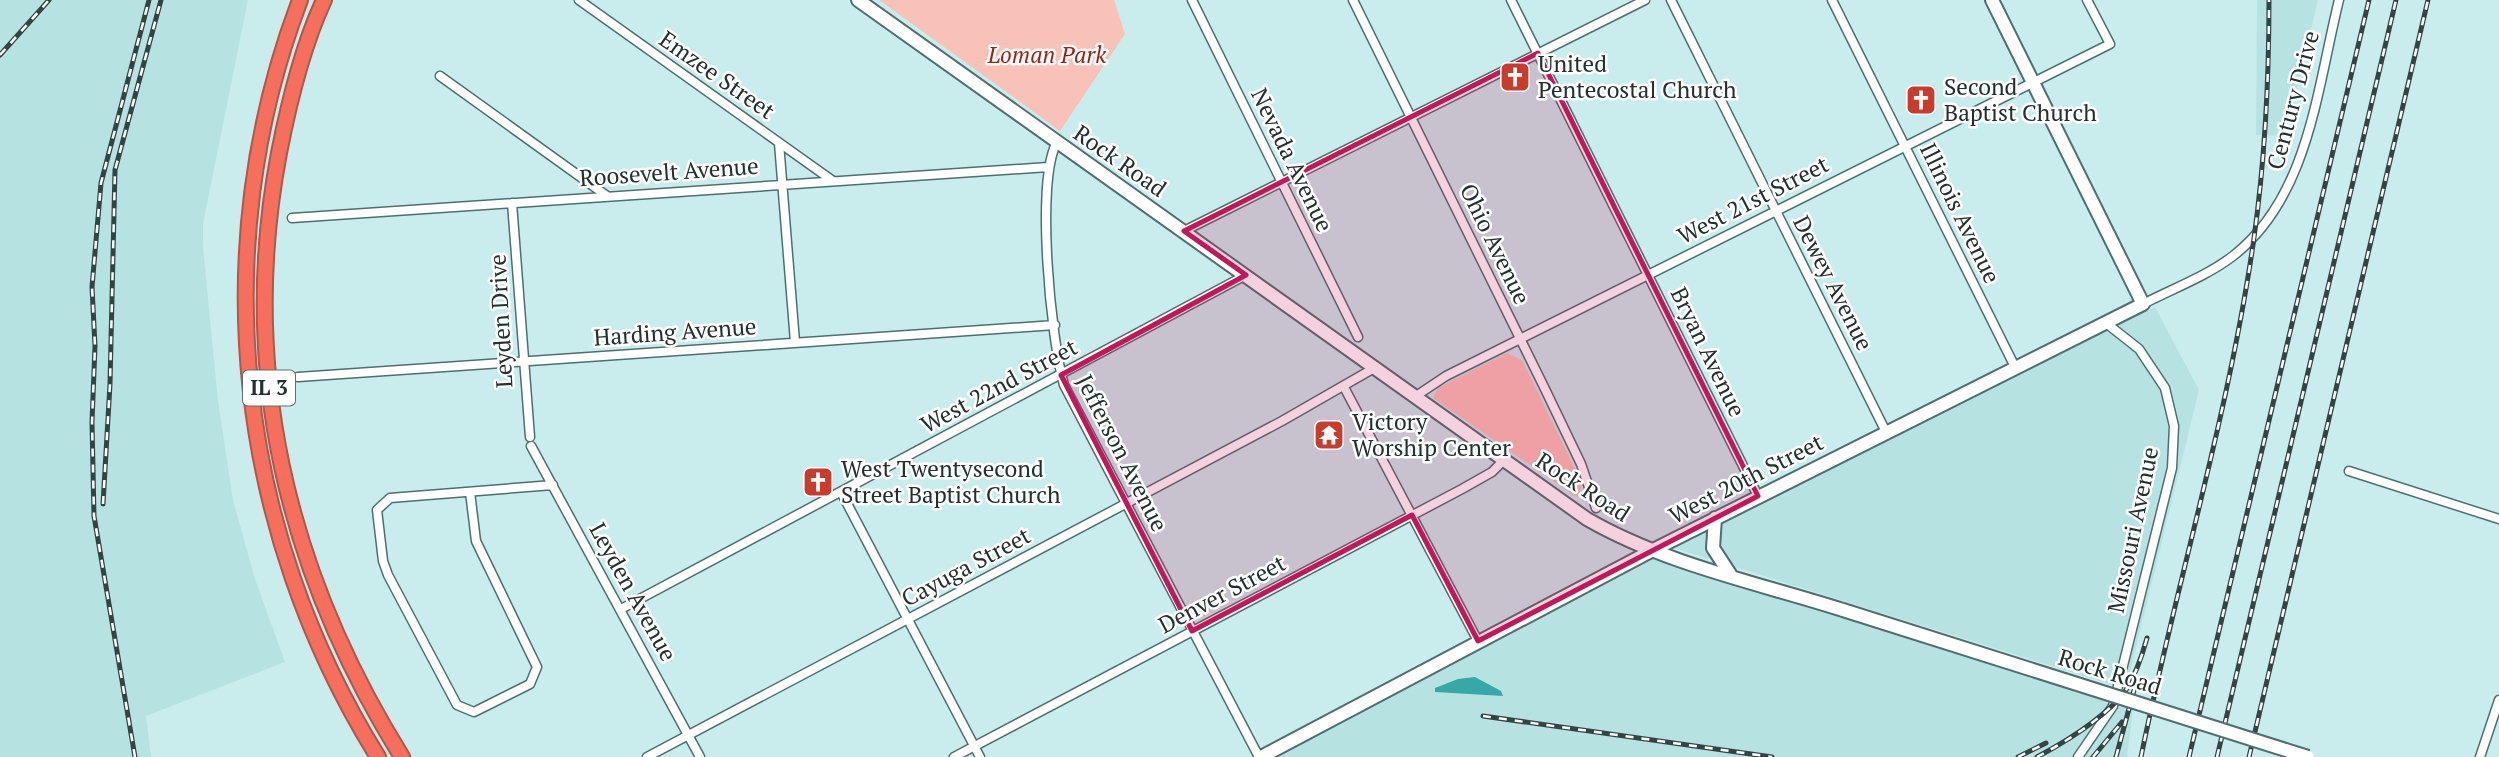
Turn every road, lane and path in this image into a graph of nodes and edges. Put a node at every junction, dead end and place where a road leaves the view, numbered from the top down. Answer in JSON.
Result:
{"nodes":[{"id":1,"x":300,"y":0,"type":"edge"},
{"id":2,"x":324,"y":0,"type":"edge"},
{"id":3,"x":579,"y":0,"type":"edge"},
{"id":4,"x":858,"y":0,"type":"edge"},
{"id":5,"x":1192,"y":0,"type":"edge"},
{"id":6,"x":1353,"y":0,"type":"edge"},
{"id":7,"x":1511,"y":0,"type":"edge"},
{"id":8,"x":1645,"y":0,"type":"edge"},
{"id":9,"x":1671,"y":0,"type":"edge"},
{"id":10,"x":1832,"y":0,"type":"edge"},
{"id":11,"x":1992,"y":0,"type":"edge"},
{"id":12,"x":2087,"y":0,"type":"edge"},
{"id":13,"x":2339,"y":0,"type":"edge"},
{"id":14,"x":1538,"y":53,"type":"junction"},
{"id":15,"x":440,"y":76,"type":"dead end"},
{"id":16,"x":2033,"y":83,"type":"junction"},
{"id":17,"x":1411,"y":117,"type":"junction"},
{"id":18,"x":1058,"y":142,"type":"junction"},
{"id":19,"x":779,"y":143,"type":"junction"},
{"id":20,"x":1905,"y":146,"type":"junction"},
{"id":21,"x":1048,"y":167,"type":"junction"},
{"id":22,"x":833,"y":181,"type":"junction"},
{"id":23,"x":1281,"y":181,"type":"junction"},
{"id":24,"x":783,"y":184,"type":"junction"},
{"id":25,"x":607,"y":196,"type":"junction"},
{"id":26,"x":512,"y":203,"type":"junction"},
{"id":27,"x":1775,"y":211,"type":"junction"},
{"id":28,"x":292,"y":218,"type":"dead end"},
{"id":29,"x":1184,"y":231,"type":"junction"},
{"id":30,"x":1648,"y":274,"type":"junction"},
{"id":31,"x":1246,"y":275,"type":"junction"},
{"id":32,"x":2143,"y":304,"type":"junction"},
{"id":33,"x":2106,"y":323,"type":"junction"},
{"id":34,"x":1055,"y":325,"type":"junction"},
{"id":35,"x":1357,"y":338,"type":"dead end"},
{"id":36,"x":1520,"y":339,"type":"junction"},
{"id":37,"x":795,"y":342,"type":"junction"},
{"id":38,"x":526,"y":361,"type":"junction"},
{"id":39,"x":1376,"y":368,"type":"junction"},
{"id":40,"x":2016,"y":369,"type":"junction"},
{"id":41,"x":1061,"y":375,"type":"junction"},
{"id":42,"x":298,"y":377,"type":"dead end"},
{"id":43,"x":1344,"y":387,"type":"junction"},
{"id":44,"x":1416,"y":396,"type":"junction"},
{"id":45,"x":1885,"y":432,"type":"junction"},
{"id":46,"x":531,"y":442,"type":"joint"},
{"id":47,"x":1504,"y":460,"type":"junction"},
{"id":48,"x":2349,"y":471,"type":"dead end"},
{"id":49,"x":553,"y":485,"type":"junction"},
{"id":50,"x":470,"y":492,"type":"junction"},
{"id":51,"x":841,"y":492,"type":"junction"},
{"id":52,"x":1758,"y":496,"type":"junction"},
{"id":53,"x":1125,"y":505,"type":"junction"},
{"id":54,"x":1596,"y":508,"type":"dead end"},
{"id":55,"x":1412,"y":515,"type":"junction"},
{"id":56,"x":1715,"y":518,"type":"junction"},
{"id":57,"x":2499,"y":519,"type":"edge"},
{"id":58,"x":1653,"y":550,"type":"junction"},
{"id":59,"x":1730,"y":575,"type":"junction"},
{"id":60,"x":621,"y":609,"type":"junction"},
{"id":61,"x":907,"y":619,"type":"junction"},
{"id":62,"x":1192,"y":631,"type":"junction"},
{"id":63,"x":1478,"y":641,"type":"junction"},
{"id":64,"x":2499,"y":699,"type":"edge"},
{"id":65,"x":689,"y":735,"type":"junction"},
{"id":66,"x":974,"y":747,"type":"junction"},
{"id":67,"x":378,"y":757,"type":"edge"},
{"id":68,"x":402,"y":757,"type":"edge"},
{"id":69,"x":647,"y":757,"type":"edge"},
{"id":70,"x":700,"y":757,"type":"edge"},
{"id":71,"x":954,"y":757,"type":"edge"},
{"id":72,"x":980,"y":757,"type":"edge"},
{"id":73,"x":1260,"y":757,"type":"edge"},
{"id":74,"x":2078,"y":757,"type":"edge"},
{"id":75,"x":2308,"y":757,"type":"edge"},
{"id":76,"x":2480,"y":757,"type":"edge"}],
"edges":[{"from":1,"to":67,"type":"highway","number":"IL 3"},
{"from":2,"to":68,"type":"highway","number":"IL 3"},
{"from":3,"to":19,"type":"street","name":"Emzee Street"},
{"from":4,"to":18,"type":"main road","name":"Rock Road"},
{"from":5,"to":23,"type":"street","name":"Nevada Avenue"},
{"from":6,"to":17,"type":"street","name":"Ohio Avenue"},
{"from":7,"to":14,"type":"street","name":"Bryan Avenue"},
{"from":8,"to":14,"type":"street"},
{"from":9,"to":27,"type":"street","name":"Dewey Avenue"},
{"from":10,"to":20,"type":"street","name":"Illinois Avenue"},
{"from":11,"to":16,"type":"main road"},
{"from":12,"to":16,"type":"street","name":"West 21st Street"},
{"from":13,"to":32,"type":"street","name":"Century Drive"},
{"from":14,"to":17,"type":"street"},
{"from":14,"to":30,"type":"street","name":"Bryan Avenue"},
{"from":15,"to":25,"type":"street"},
{"from":16,"to":20,"type":"street","name":"West 21st Street"},
{"from":16,"to":32,"type":"main road"},
{"from":17,"to":23,"type":"street"},
{"from":17,"to":36,"type":"street","name":"Ohio Avenue"},
{"from":18,"to":21,"type":"street","name":"Jefferson Avenue"},
{"from":18,"to":29,"type":"main road","name":"Rock Road"},
{"from":19,"to":22,"type":"street","name":"Emzee Street"},
{"from":19,"to":24,"type":"street"},
{"from":20,"to":27,"type":"street","name":"West 21st Street"},
{"from":20,"to":40,"type":"street","name":"Illinois Avenue"},
{"from":21,"to":22,"type":"street","name":"Roosevelt Avenue"},
{"from":21,"to":34,"type":"street","name":"Jefferson Avenue"},
{"from":22,"to":24,"type":"street","name":"Roosevelt Avenue"},
{"from":23,"to":29,"type":"street"},
{"from":23,"to":35,"type":"street","name":"Nevada Avenue"},
{"from":24,"to":25,"type":"street","name":"Roosevelt Avenue"},
{"from":24,"to":37,"type":"street"},
{"from":25,"to":26,"type":"street","name":"Roosevelt Avenue"},
{"from":26,"to":28,"type":"street","name":"Roosevelt Avenue"},
{"from":26,"to":38,"type":"street","name":"Leyden Drive"},
{"from":27,"to":30,"type":"street","name":"West 21st Street"},
{"from":27,"to":45,"type":"street","name":"Dewey Avenue"},
{"from":29,"to":31,"type":"main road","name":"Rock Road"},
{"from":30,"to":36,"type":"street","name":"West 21st Street"},
{"from":30,"to":52,"type":"street","name":"Bryan Avenue"},
{"from":31,"to":39,"type":"main road","name":"Rock Road"},
{"from":31,"to":41,"type":"street","name":"West 22nd Street"},
{"from":32,"to":33,"type":"main road","name":"West 20th Street"},
{"from":33,"to":40,"type":"main road","name":"West 20th Street"},
{"from":33,"to":74,"type":"street","name":"Missouri Avenue"},
{"from":34,"to":37,"type":"street","name":"Harding Avenue"},
{"from":34,"to":41,"type":"street","name":"Jefferson Avenue"},
{"from":36,"to":44,"type":"street","name":"West 21st Street"},
{"from":36,"to":54,"type":"street","name":"Ohio Avenue"},
{"from":37,"to":38,"type":"street","name":"Harding Avenue"},
{"from":38,"to":42,"type":"street","name":"Harding Avenue"},
{"from":38,"to":46,"type":"street","name":"Leyden Drive"},
{"from":39,"to":43,"type":"street","name":"Cayuga Street"},
{"from":39,"to":44,"type":"main road","name":"Rock Road"},
{"from":40,"to":45,"type":"main road","name":"West 20th Street"},
{"from":41,"to":51,"type":"street","name":"West 22nd Street"},
{"from":41,"to":53,"type":"street","name":"Jefferson Avenue"},
{"from":43,"to":53,"type":"street","name":"Cayuga Street"},
{"from":43,"to":55,"type":"street"},
{"from":44,"to":47,"type":"main road","name":"Rock Road"},
{"from":45,"to":52,"type":"main road","name":"West 20th Street"},
{"from":46,"to":49,"type":"street","name":"Leyden Avenue"},
{"from":47,"to":55,"type":"street","name":"Denver Street"},
{"from":47,"to":58,"type":"main road","name":"Rock Road"},
{"from":48,"to":57,"type":"street"},
{"from":49,"to":50,"type":"street"},
{"from":49,"to":60,"type":"street","name":"Leyden Avenue"},
{"from":50,"to":50,"type":"street"},
{"from":51,"to":60,"type":"street","name":"West 22nd Street"},
{"from":51,"to":61,"type":"street"},
{"from":52,"to":56,"type":"main road","name":"West 20th Street"},
{"from":53,"to":61,"type":"street","name":"Cayuga Street"},
{"from":53,"to":62,"type":"street","name":"Jefferson Avenue"},
{"from":55,"to":62,"type":"street","name":"Denver Street"},
{"from":55,"to":63,"type":"street"},
{"from":56,"to":58,"type":"main road","name":"West 20th Street"},
{"from":56,"to":59,"type":"main road"},
{"from":58,"to":59,"type":"main road","name":"Rock Road"},
{"from":58,"to":63,"type":"main road","name":"West 20th Street"},
{"from":59,"to":75,"type":"main road","name":"Rock Road","bridge":true},
{"from":60,"to":65,"type":"street","name":"Leyden Avenue"},
{"from":61,"to":65,"type":"street","name":"Cayuga Street"},
{"from":61,"to":66,"type":"street"},
{"from":62,"to":66,"type":"street","name":"Denver Street"},
{"from":62,"to":73,"type":"street","name":"Jefferson Avenue"},
{"from":63,"to":73,"type":"main road","name":"West 20th Street"},
{"from":64,"to":76,"type":"street"},
{"from":65,"to":69,"type":"street","name":"Cayuga Street"},
{"from":65,"to":70,"type":"street","name":"Leyden Avenue"},
{"from":66,"to":71,"type":"street","name":"Denver Street"},
{"from":66,"to":72,"type":"street"}]}
